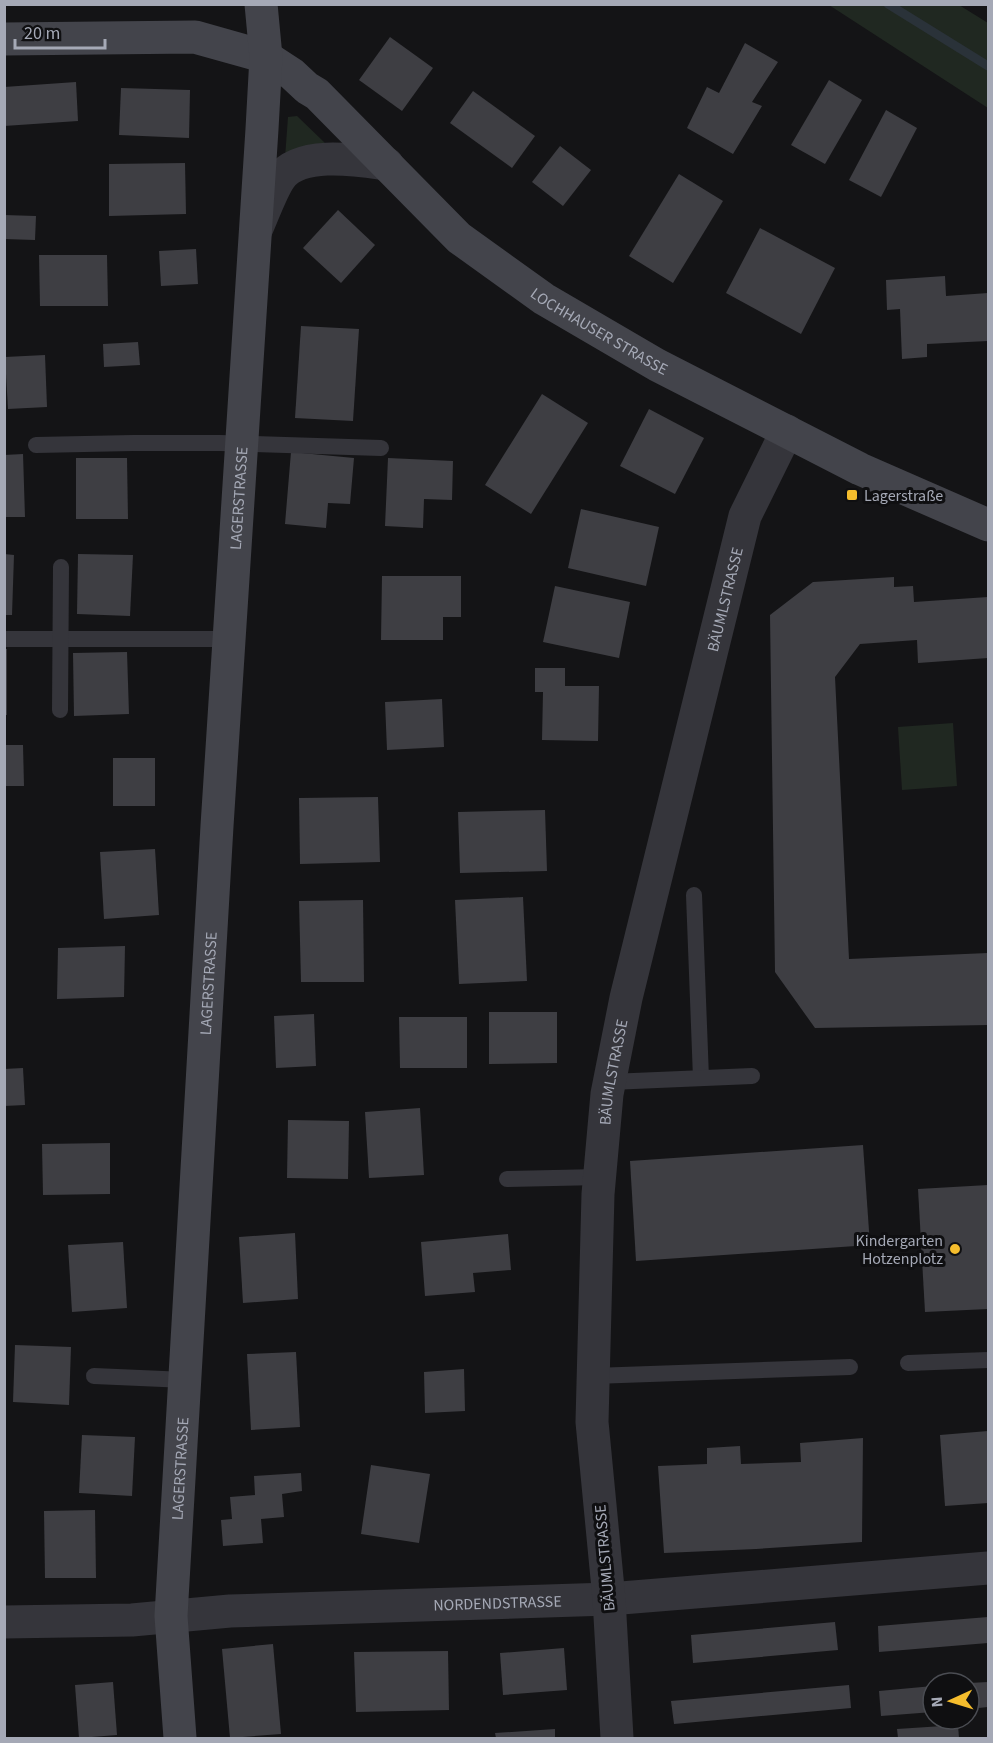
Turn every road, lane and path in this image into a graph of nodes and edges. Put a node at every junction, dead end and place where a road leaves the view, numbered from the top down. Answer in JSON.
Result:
{"nodes":[{"id":1,"x":261,"y":4,"type":"edge"},
{"id":2,"x":4,"y":39,"type":"edge"},
{"id":3,"x":266,"y":57,"type":"junction"},
{"id":4,"x":387,"y":164,"type":"junction"},
{"id":5,"x":256,"y":230,"type":"junction"},
{"id":6,"x":787,"y":432,"type":"junction"},
{"id":7,"x":36,"y":445,"type":"dead end"},
{"id":8,"x":242,"y":445,"type":"junction"},
{"id":9,"x":381,"y":448,"type":"dead end"},
{"id":10,"x":988,"y":525,"type":"edge"},
{"id":11,"x":61,"y":567,"type":"dead end"},
{"id":12,"x":4,"y":639,"type":"edge"},
{"id":13,"x":61,"y":639,"type":"junction"},
{"id":14,"x":230,"y":639,"type":"junction"},
{"id":15,"x":60,"y":710,"type":"dead end"},
{"id":16,"x":694,"y":895,"type":"dead end"},
{"id":17,"x":752,"y":1076,"type":"dead end"},
{"id":18,"x":701,"y":1078,"type":"junction"},
{"id":19,"x":610,"y":1082,"type":"junction"},
{"id":20,"x":600,"y":1177,"type":"junction"},
{"id":21,"x":507,"y":1179,"type":"dead end"},
{"id":22,"x":988,"y":1360,"type":"edge"},
{"id":23,"x":908,"y":1363,"type":"dead end"},
{"id":24,"x":850,"y":1367,"type":"dead end"},
{"id":25,"x":94,"y":1376,"type":"dead end"},
{"id":26,"x":593,"y":1376,"type":"junction"},
{"id":27,"x":186,"y":1380,"type":"junction"},
{"id":28,"x":988,"y":1568,"type":"edge"},
{"id":29,"x":609,"y":1599,"type":"junction"},
{"id":30,"x":171,"y":1616,"type":"junction"},
{"id":31,"x":4,"y":1622,"type":"edge"},
{"id":32,"x":180,"y":1738,"type":"edge"},
{"id":33,"x":617,"y":1738,"type":"edge"}],
"edges":[{"from":1,"to":3,"type":"street","name":"LAGERSTRASSE"},
{"from":2,"to":3,"type":"street","name":"LOCHHAUSER STRASSE"},
{"from":3,"to":4,"type":"street","name":"LOCHHAUSER STRASSE"},
{"from":3,"to":5,"type":"street","name":"LAGERSTRASSE"},
{"from":4,"to":5,"type":"street","name":"LAGERSTRASSE"},
{"from":4,"to":6,"type":"street","name":"LOCHHAUSER STRASSE"},
{"from":5,"to":8,"type":"street","name":"LAGERSTRASSE"},
{"from":6,"to":10,"type":"street","name":"LOCHHAUSER STRASSE"},
{"from":6,"to":19,"type":"street","name":"BÄUMLSTRASSE"},
{"from":7,"to":8,"type":"lane"},
{"from":8,"to":9,"type":"lane"},
{"from":8,"to":14,"type":"street","name":"LAGERSTRASSE"},
{"from":11,"to":13,"type":"lane"},
{"from":12,"to":13,"type":"lane"},
{"from":13,"to":14,"type":"lane"},
{"from":13,"to":15,"type":"lane"},
{"from":14,"to":27,"type":"street","name":"LAGERSTRASSE"},
{"from":16,"to":18,"type":"lane"},
{"from":17,"to":18,"type":"lane"},
{"from":18,"to":19,"type":"lane"},
{"from":19,"to":20,"type":"street","name":"BÄUMLSTRASSE"},
{"from":20,"to":21,"type":"lane"},
{"from":20,"to":26,"type":"street","name":"BÄUMLSTRASSE"},
{"from":22,"to":23,"type":"lane"},
{"from":24,"to":26,"type":"lane"},
{"from":25,"to":27,"type":"lane"},
{"from":26,"to":29,"type":"street","name":"BÄUMLSTRASSE"},
{"from":27,"to":30,"type":"street","name":"LAGERSTRASSE"},
{"from":28,"to":29,"type":"street","name":"NORDENDSTRASSE"},
{"from":29,"to":30,"type":"street","name":"NORDENDSTRASSE"},
{"from":29,"to":33,"type":"street","name":"BÄUMLSTRASSE"},
{"from":30,"to":31,"type":"street","name":"NORDENDSTRASSE"},
{"from":30,"to":32,"type":"street","name":"LAGERSTRASSE"}]}
